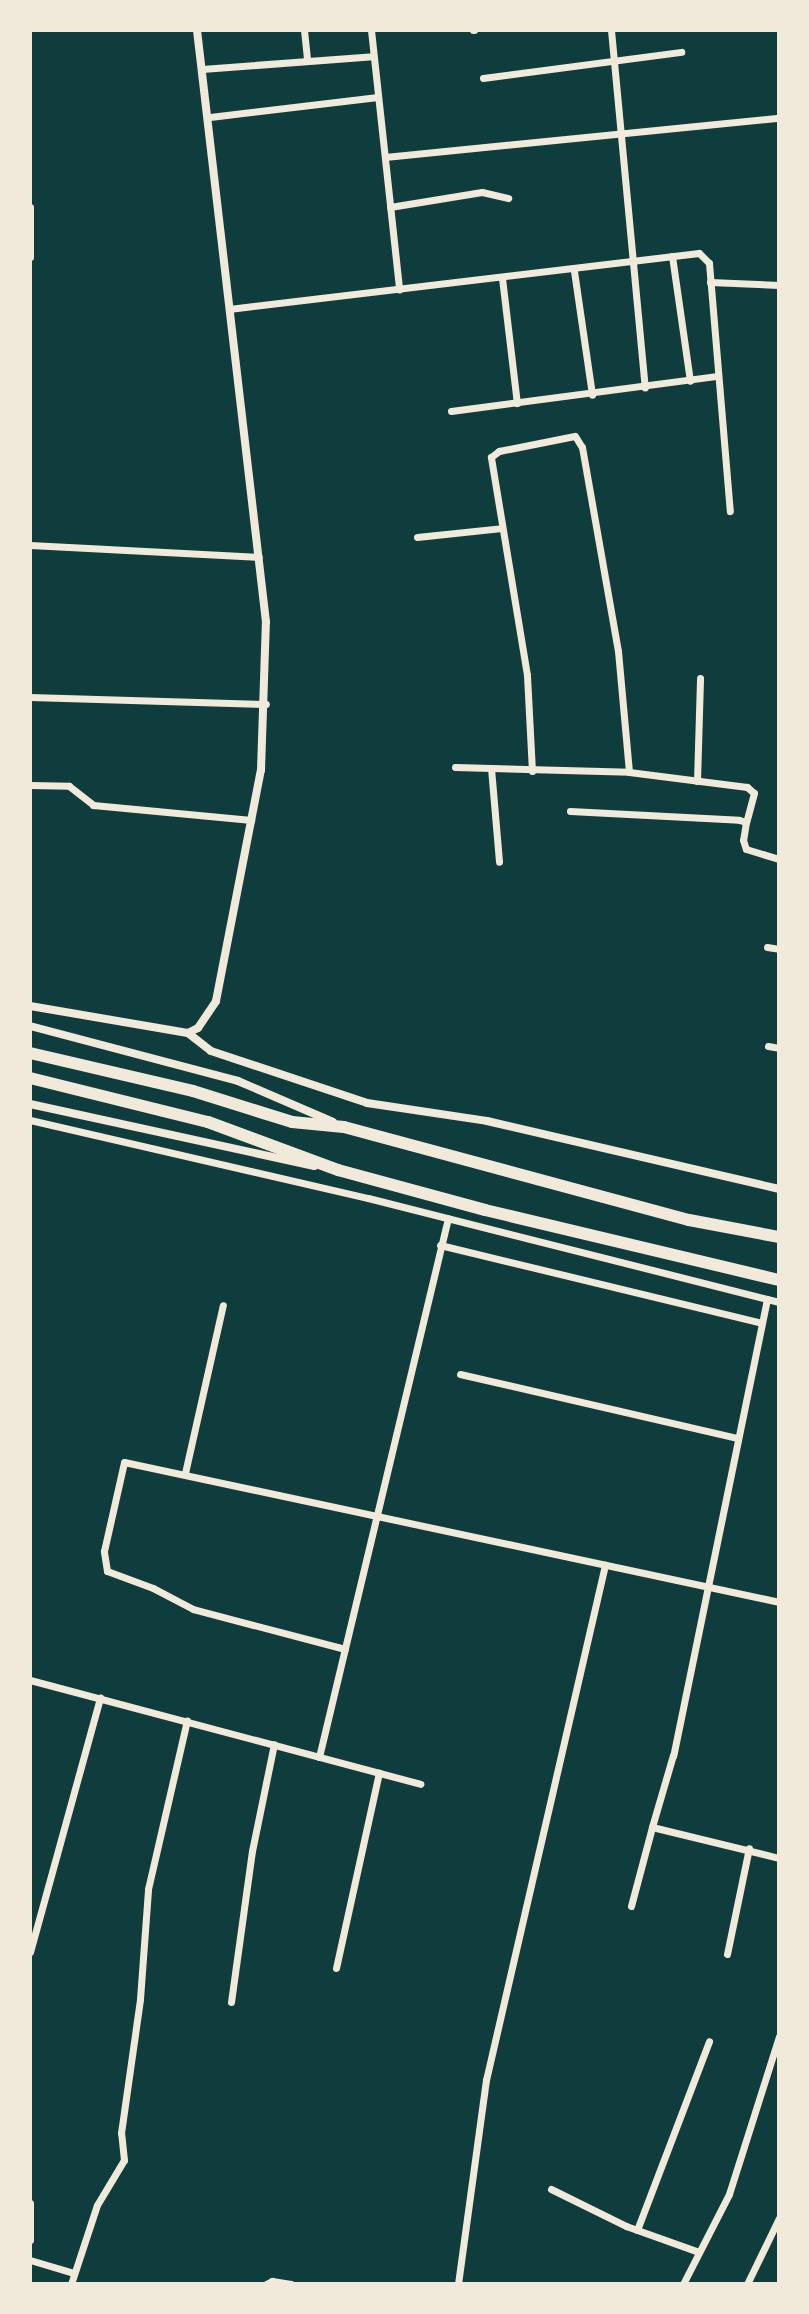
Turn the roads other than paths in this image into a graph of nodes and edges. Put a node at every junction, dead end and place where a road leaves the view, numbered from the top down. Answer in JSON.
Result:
{"nodes":[{"id":1,"x":197,"y":30,"type":"edge"},
{"id":2,"x":304,"y":30,"type":"edge"},
{"id":3,"x":370,"y":30,"type":"edge"},
{"id":4,"x":611,"y":30,"type":"edge"},
{"id":5,"x":681,"y":52,"type":"dead end"},
{"id":6,"x":373,"y":55,"type":"junction"},
{"id":7,"x":613,"y":60,"type":"junction"},
{"id":8,"x":307,"y":61,"type":"junction"},
{"id":9,"x":202,"y":69,"type":"junction"},
{"id":10,"x":483,"y":78,"type":"dead end"},
{"id":11,"x":378,"y":97,"type":"junction"},
{"id":12,"x":210,"y":117,"type":"junction"},
{"id":13,"x":779,"y":118,"type":"edge"},
{"id":14,"x":618,"y":134,"type":"junction"},
{"id":15,"x":385,"y":158,"type":"junction"},
{"id":16,"x":508,"y":198,"type":"dead end"},
{"id":17,"x":30,"y":207,"type":"edge"},
{"id":18,"x":390,"y":207,"type":"junction"},
{"id":19,"x":672,"y":256,"type":"junction"},
{"id":20,"x":30,"y":257,"type":"edge"},
{"id":21,"x":632,"y":263,"type":"junction"},
{"id":22,"x":574,"y":271,"type":"junction"},
{"id":23,"x":502,"y":278,"type":"junction"},
{"id":24,"x":710,"y":282,"type":"junction"},
{"id":25,"x":779,"y":285,"type":"edge"},
{"id":26,"x":399,"y":289,"type":"junction"},
{"id":27,"x":229,"y":309,"type":"junction"},
{"id":28,"x":716,"y":376,"type":"junction"},
{"id":29,"x":690,"y":381,"type":"junction"},
{"id":30,"x":645,"y":387,"type":"junction"},
{"id":31,"x":592,"y":395,"type":"junction"},
{"id":32,"x":517,"y":403,"type":"junction"},
{"id":33,"x":451,"y":411,"type":"dead end"},
{"id":34,"x":730,"y":510,"type":"dead end"},
{"id":35,"x":502,"y":528,"type":"junction"},
{"id":36,"x":416,"y":537,"type":"dead end"},
{"id":37,"x":30,"y":545,"type":"edge"},
{"id":38,"x":259,"y":557,"type":"junction"},
{"id":39,"x":700,"y":678,"type":"dead end"},
{"id":40,"x":30,"y":697,"type":"edge"},
{"id":41,"x":266,"y":704,"type":"junction"},
{"id":42,"x":455,"y":766,"type":"dead end"},
{"id":43,"x":491,"y":768,"type":"junction"},
{"id":44,"x":531,"y":771,"type":"junction"},
{"id":45,"x":629,"y":772,"type":"junction"},
{"id":46,"x":697,"y":781,"type":"junction"},
{"id":47,"x":30,"y":785,"type":"edge"},
{"id":48,"x":570,"y":811,"type":"dead end"},
{"id":49,"x":251,"y":820,"type":"junction"},
{"id":50,"x":747,"y":822,"type":"junction"},
{"id":51,"x":779,"y":859,"type":"edge"},
{"id":52,"x":499,"y":862,"type":"dead end"},
{"id":53,"x":767,"y":947,"type":"dead end"},
{"id":54,"x":779,"y":949,"type":"edge"},
{"id":55,"x":30,"y":1006,"type":"edge"},
{"id":56,"x":30,"y":1027,"type":"edge"},
{"id":57,"x":188,"y":1033,"type":"junction"},
{"id":58,"x":768,"y":1046,"type":"dead end"},
{"id":59,"x":779,"y":1048,"type":"edge"},
{"id":60,"x":30,"y":1053,"type":"edge"},
{"id":61,"x":30,"y":1078,"type":"edge"},
{"id":62,"x":30,"y":1104,"type":"edge"},
{"id":63,"x":30,"y":1120,"type":"edge"},
{"id":64,"x":344,"y":1127,"type":"junction"},
{"id":65,"x":338,"y":1170,"type":"junction"},
{"id":66,"x":779,"y":1189,"type":"edge"},
{"id":67,"x":448,"y":1218,"type":"junction"},
{"id":68,"x":779,"y":1237,"type":"edge"},
{"id":69,"x":440,"y":1245,"type":"junction"},
{"id":70,"x":779,"y":1280,"type":"edge"},
{"id":71,"x":767,"y":1299,"type":"junction"},
{"id":72,"x":779,"y":1302,"type":"edge"},
{"id":73,"x":223,"y":1305,"type":"dead end"},
{"id":74,"x":762,"y":1323,"type":"junction"},
{"id":75,"x":460,"y":1374,"type":"dead end"},
{"id":76,"x":738,"y":1438,"type":"junction"},
{"id":77,"x":185,"y":1473,"type":"junction"},
{"id":78,"x":377,"y":1515,"type":"junction"},
{"id":79,"x":604,"y":1565,"type":"junction"},
{"id":80,"x":708,"y":1584,"type":"junction"},
{"id":81,"x":779,"y":1602,"type":"edge"},
{"id":82,"x":345,"y":1649,"type":"junction"},
{"id":83,"x":30,"y":1680,"type":"edge"},
{"id":84,"x":100,"y":1698,"type":"junction"},
{"id":85,"x":187,"y":1720,"type":"junction"},
{"id":86,"x":274,"y":1744,"type":"junction"},
{"id":87,"x":319,"y":1757,"type":"junction"},
{"id":88,"x":379,"y":1773,"type":"junction"},
{"id":89,"x":421,"y":1784,"type":"dead end"},
{"id":90,"x":652,"y":1827,"type":"junction"},
{"id":91,"x":749,"y":1848,"type":"junction"},
{"id":92,"x":779,"y":1858,"type":"edge"},
{"id":93,"x":631,"y":1906,"type":"dead end"},
{"id":94,"x":30,"y":1952,"type":"edge"},
{"id":95,"x":727,"y":1954,"type":"dead end"},
{"id":96,"x":336,"y":1968,"type":"dead end"},
{"id":97,"x":231,"y":2002,"type":"dead end"},
{"id":98,"x":779,"y":2036,"type":"edge"},
{"id":99,"x":709,"y":2041,"type":"dead end"},
{"id":100,"x":551,"y":2189,"type":"dead end"},
{"id":101,"x":30,"y":2203,"type":"edge"},
{"id":102,"x":779,"y":2218,"type":"edge"},
{"id":103,"x":637,"y":2230,"type":"junction"},
{"id":104,"x":30,"y":2240,"type":"edge"},
{"id":105,"x":699,"y":2252,"type":"junction"},
{"id":106,"x":30,"y":2260,"type":"edge"},
{"id":107,"x":74,"y":2273,"type":"junction"},
{"id":108,"x":71,"y":2284,"type":"edge"},
{"id":109,"x":266,"y":2284,"type":"edge"},
{"id":110,"x":291,"y":2284,"type":"edge"},
{"id":111,"x":458,"y":2284,"type":"edge"},
{"id":112,"x":683,"y":2284,"type":"edge"},
{"id":113,"x":747,"y":2284,"type":"edge"}],
"edges":[{"from":1,"to":9,"type":"street"},
{"from":2,"to":8,"type":"street"},
{"from":3,"to":6,"type":"street"},
{"from":4,"to":7,"type":"street"},
{"from":5,"to":7,"type":"street"},
{"from":6,"to":8,"type":"street"},
{"from":6,"to":11,"type":"street"},
{"from":7,"to":10,"type":"street"},
{"from":7,"to":14,"type":"street"},
{"from":8,"to":9,"type":"street"},
{"from":9,"to":12,"type":"street"},
{"from":11,"to":12,"type":"street"},
{"from":11,"to":15,"type":"street"},
{"from":12,"to":27,"type":"street"},
{"from":13,"to":14,"type":"street"},
{"from":14,"to":15,"type":"street"},
{"from":14,"to":21,"type":"street"},
{"from":15,"to":18,"type":"street"},
{"from":16,"to":18,"type":"street"},
{"from":17,"to":20,"type":"street"},
{"from":18,"to":26,"type":"street"},
{"from":19,"to":21,"type":"street"},
{"from":19,"to":24,"type":"street"},
{"from":19,"to":29,"type":"street"},
{"from":21,"to":22,"type":"street"},
{"from":21,"to":30,"type":"street"},
{"from":22,"to":23,"type":"street"},
{"from":22,"to":31,"type":"street"},
{"from":23,"to":26,"type":"street"},
{"from":23,"to":32,"type":"street"},
{"from":24,"to":25,"type":"street"},
{"from":24,"to":28,"type":"street"},
{"from":26,"to":27,"type":"street"},
{"from":27,"to":38,"type":"street"},
{"from":28,"to":29,"type":"street"},
{"from":28,"to":34,"type":"street"},
{"from":29,"to":30,"type":"street"},
{"from":30,"to":31,"type":"street"},
{"from":31,"to":32,"type":"street"},
{"from":32,"to":33,"type":"street"},
{"from":35,"to":36,"type":"street"},
{"from":35,"to":44,"type":"street"},
{"from":35,"to":45,"type":"street"},
{"from":37,"to":38,"type":"street"},
{"from":38,"to":41,"type":"street"},
{"from":39,"to":46,"type":"street"},
{"from":40,"to":41,"type":"street"},
{"from":41,"to":49,"type":"street"},
{"from":42,"to":43,"type":"street"},
{"from":43,"to":44,"type":"street"},
{"from":43,"to":52,"type":"street"},
{"from":44,"to":45,"type":"street"},
{"from":45,"to":46,"type":"street"},
{"from":46,"to":50,"type":"street"},
{"from":47,"to":49,"type":"street"},
{"from":48,"to":50,"type":"street"},
{"from":49,"to":57,"type":"street"},
{"from":50,"to":51,"type":"street"},
{"from":53,"to":54,"type":"street"},
{"from":55,"to":57,"type":"street"},
{"from":56,"to":64,"type":"street"},
{"from":57,"to":66,"type":"street"},
{"from":58,"to":59,"type":"street"},
{"from":60,"to":64,"type":"highway"},
{"from":61,"to":65,"type":"highway"},
{"from":62,"to":65,"type":"street"},
{"from":63,"to":67,"type":"street"},
{"from":64,"to":68,"type":"highway"},
{"from":65,"to":70,"type":"highway"},
{"from":67,"to":69,"type":"street"},
{"from":67,"to":71,"type":"street"},
{"from":69,"to":74,"type":"street"},
{"from":69,"to":78,"type":"street"},
{"from":71,"to":72,"type":"street"},
{"from":71,"to":74,"type":"street"},
{"from":73,"to":77,"type":"street"},
{"from":74,"to":76,"type":"street"},
{"from":75,"to":76,"type":"street"},
{"from":76,"to":80,"type":"street"},
{"from":77,"to":78,"type":"street"},
{"from":77,"to":82,"type":"street"},
{"from":78,"to":79,"type":"street"},
{"from":78,"to":82,"type":"street"},
{"from":79,"to":80,"type":"street"},
{"from":79,"to":111,"type":"street"},
{"from":80,"to":81,"type":"street"},
{"from":80,"to":90,"type":"street"},
{"from":82,"to":87,"type":"street"},
{"from":83,"to":84,"type":"street"},
{"from":84,"to":85,"type":"street"},
{"from":84,"to":94,"type":"street"},
{"from":85,"to":86,"type":"street"},
{"from":85,"to":107,"type":"street"},
{"from":86,"to":87,"type":"street"},
{"from":86,"to":97,"type":"street"},
{"from":87,"to":88,"type":"street"},
{"from":88,"to":89,"type":"street"},
{"from":88,"to":96,"type":"street"},
{"from":90,"to":91,"type":"street"},
{"from":90,"to":93,"type":"street"},
{"from":91,"to":92,"type":"street"},
{"from":91,"to":95,"type":"street"},
{"from":98,"to":105,"type":"street"},
{"from":99,"to":103,"type":"street"},
{"from":100,"to":103,"type":"street"},
{"from":101,"to":104,"type":"street"},
{"from":102,"to":113,"type":"street"},
{"from":103,"to":105,"type":"street"},
{"from":105,"to":112,"type":"street"},
{"from":106,"to":107,"type":"street"},
{"from":107,"to":108,"type":"street"},
{"from":109,"to":110,"type":"street"}]}
